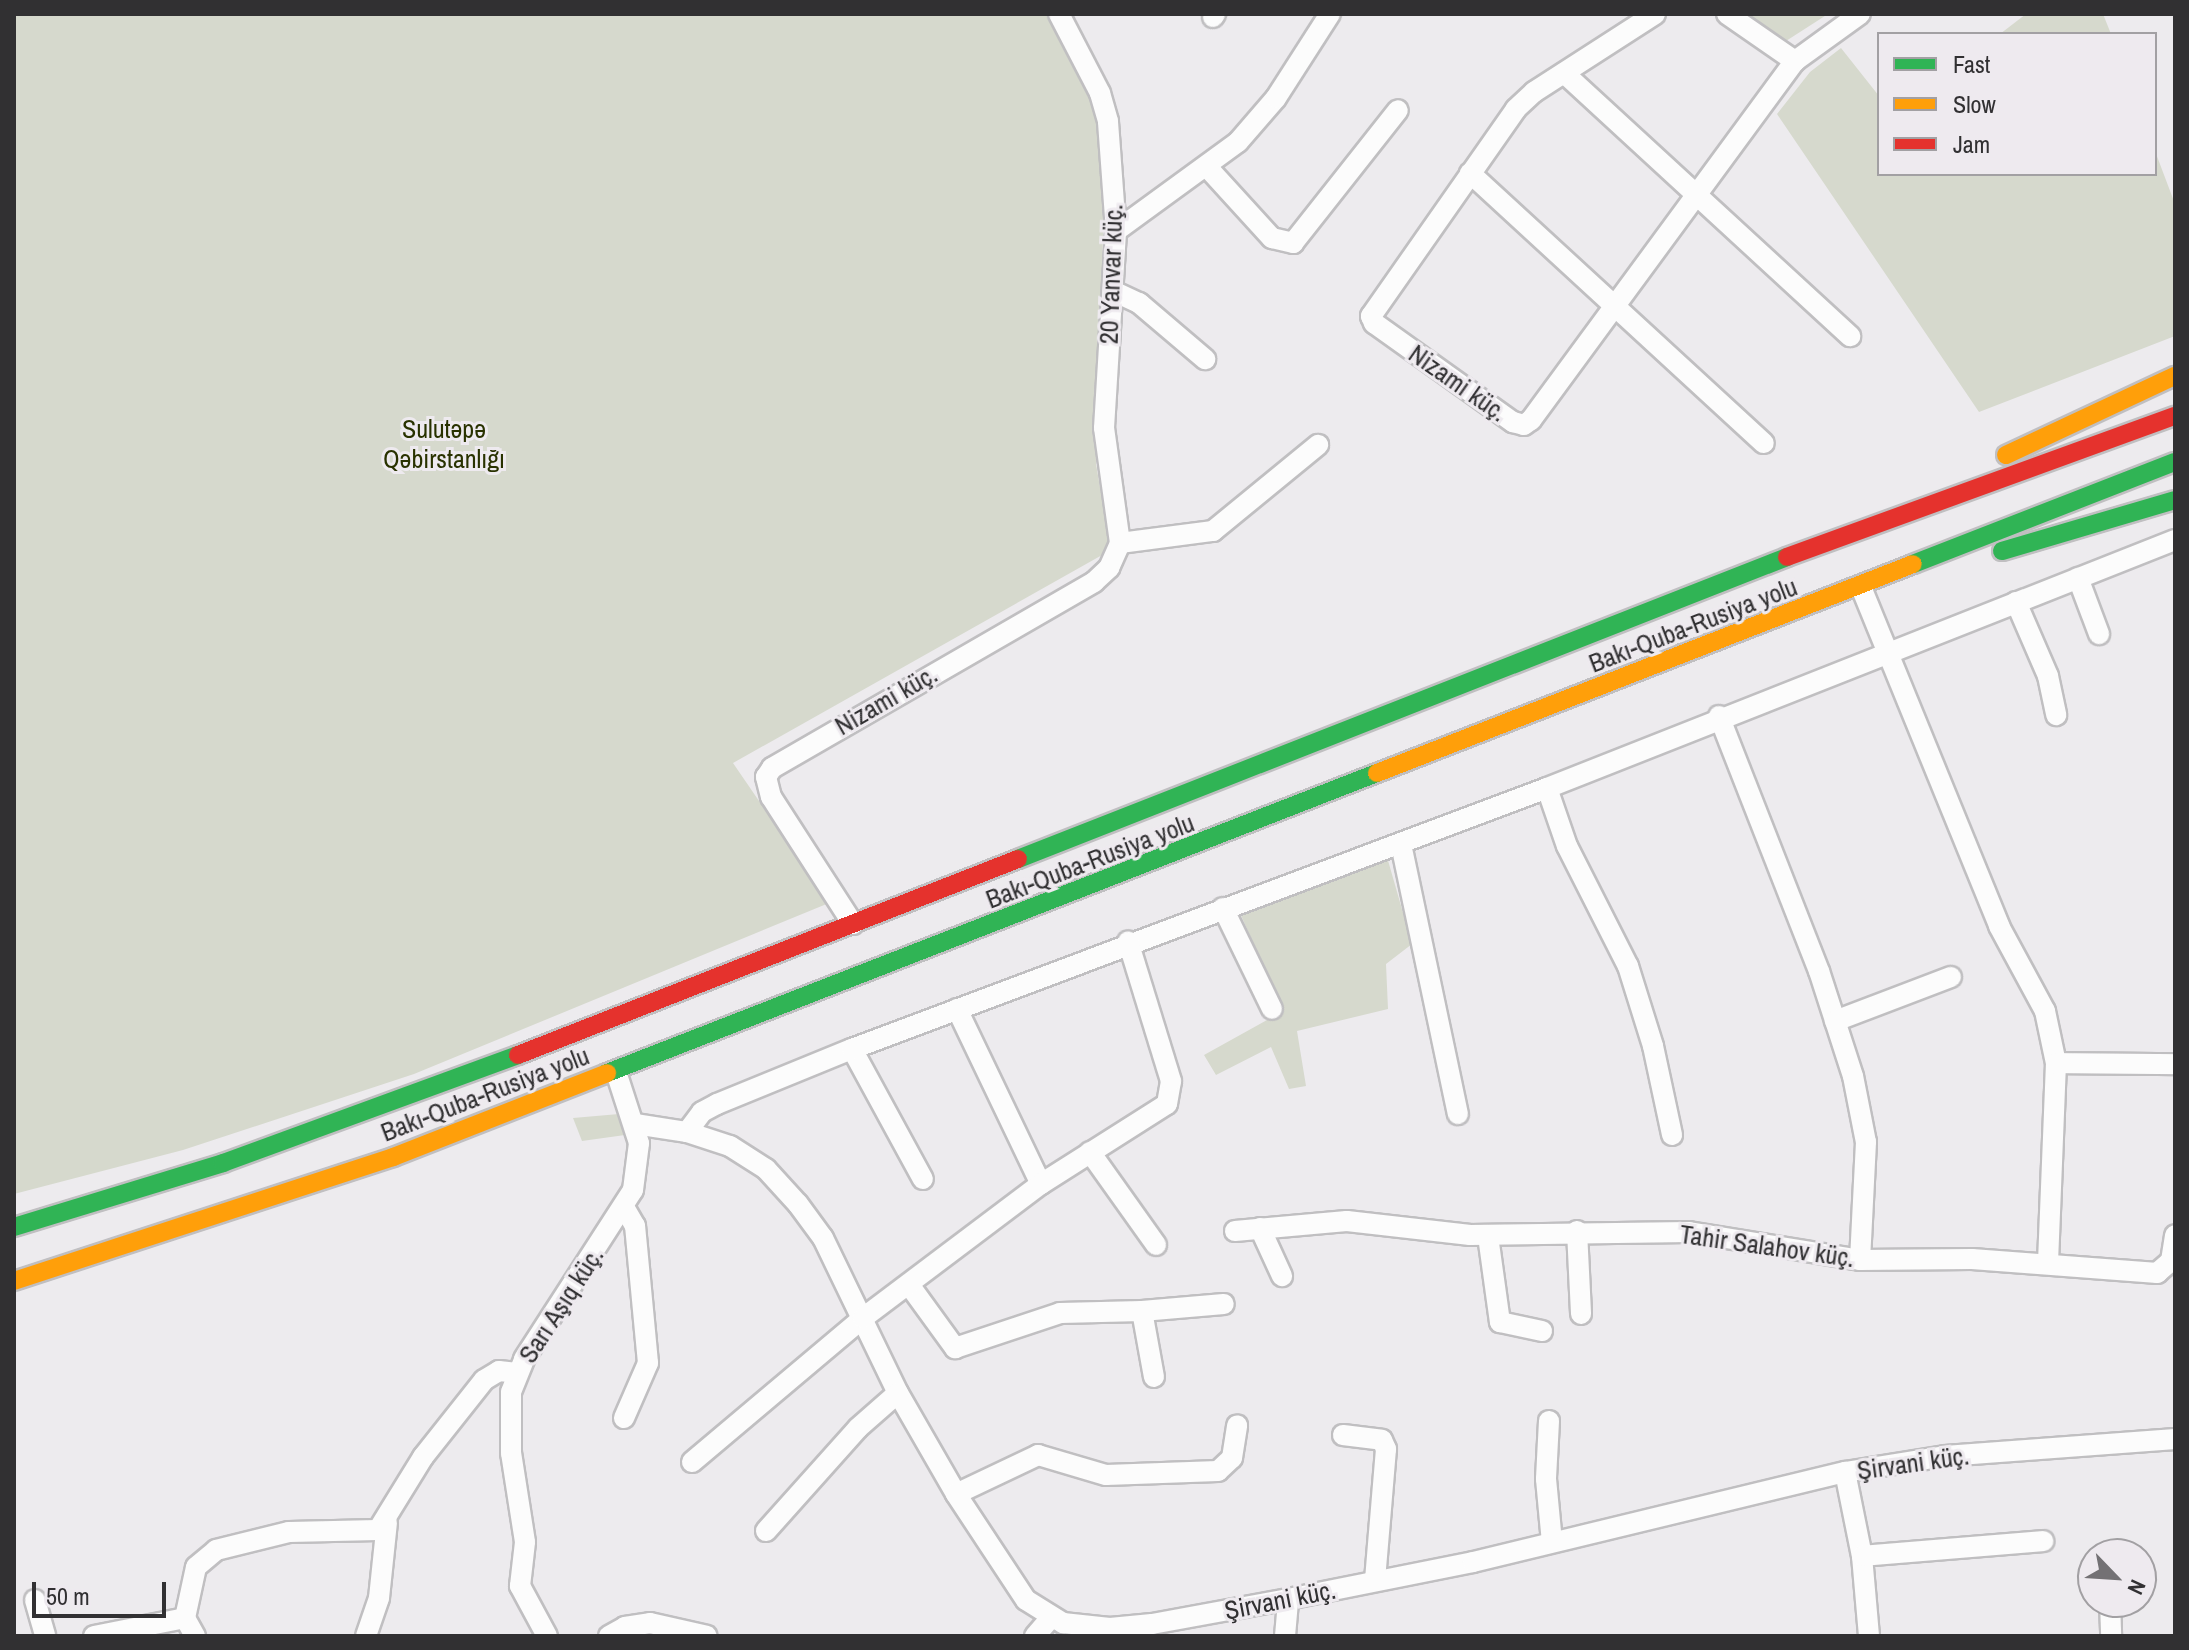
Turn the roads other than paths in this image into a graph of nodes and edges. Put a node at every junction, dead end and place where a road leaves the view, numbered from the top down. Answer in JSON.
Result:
{"nodes":[{"id":1,"x":1059,"y":14,"type":"edge"},
{"id":2,"x":1330,"y":14,"type":"edge"},
{"id":3,"x":1655,"y":14,"type":"edge"},
{"id":4,"x":1727,"y":14,"type":"edge"},
{"id":5,"x":1860,"y":14,"type":"edge"},
{"id":6,"x":1795,"y":61,"type":"junction"},
{"id":7,"x":1564,"y":73,"type":"junction"},
{"id":8,"x":1398,"y":110,"type":"dead end"},
{"id":9,"x":1208,"y":168,"type":"junction"},
{"id":10,"x":1470,"y":173,"type":"junction"},
{"id":11,"x":1698,"y":193,"type":"junction"},
{"id":12,"x":1116,"y":231,"type":"junction"},
{"id":13,"x":1113,"y":291,"type":"junction"},
{"id":14,"x":1615,"y":302,"type":"junction"},
{"id":15,"x":1850,"y":336,"type":"dead end"},
{"id":16,"x":1205,"y":359,"type":"dead end"},
{"id":17,"x":2175,"y":376,"type":"edge"},
{"id":18,"x":2175,"y":416,"type":"edge"},
{"id":19,"x":1764,"y":443,"type":"dead end"},
{"id":20,"x":1318,"y":445,"type":"dead end"},
{"id":21,"x":2175,"y":462,"type":"edge"},
{"id":22,"x":2175,"y":500,"type":"edge"},
{"id":23,"x":1842,"y":536,"type":"junction"},
{"id":24,"x":2175,"y":540,"type":"edge"},
{"id":25,"x":1120,"y":543,"type":"junction"},
{"id":26,"x":2078,"y":578,"type":"junction"},
{"id":27,"x":1861,"y":587,"type":"junction"},
{"id":28,"x":2016,"y":602,"type":"junction"},
{"id":29,"x":2099,"y":634,"type":"dead end"},
{"id":30,"x":1887,"y":652,"type":"junction"},
{"id":31,"x":2056,"y":715,"type":"dead end"},
{"id":32,"x":1719,"y":716,"type":"junction"},
{"id":33,"x":1547,"y":788,"type":"junction"},
{"id":34,"x":1401,"y":844,"type":"junction"},
{"id":35,"x":1223,"y":908,"type":"junction"},
{"id":36,"x":853,"y":924,"type":"junction"},
{"id":37,"x":1128,"y":941,"type":"junction"},
{"id":38,"x":1951,"y":977,"type":"dead end"},
{"id":39,"x":957,"y":1009,"type":"junction"},
{"id":40,"x":1272,"y":1009,"type":"dead end"},
{"id":41,"x":1835,"y":1021,"type":"junction"},
{"id":42,"x":852,"y":1049,"type":"junction"},
{"id":43,"x":2056,"y":1063,"type":"junction"},
{"id":44,"x":2175,"y":1064,"type":"edge"},
{"id":45,"x":616,"y":1072,"type":"junction"},
{"id":46,"x":1458,"y":1114,"type":"dead end"},
{"id":47,"x":635,"y":1124,"type":"junction"},
{"id":48,"x":687,"y":1132,"type":"junction"},
{"id":49,"x":1672,"y":1135,"type":"dead end"},
{"id":50,"x":1090,"y":1152,"type":"junction"},
{"id":51,"x":923,"y":1179,"type":"dead end"},
{"id":52,"x":1041,"y":1184,"type":"junction"},
{"id":53,"x":624,"y":1207,"type":"junction"},
{"id":54,"x":14,"y":1227,"type":"edge"},
{"id":55,"x":1260,"y":1228,"type":"junction"},
{"id":56,"x":1235,"y":1231,"type":"dead end"},
{"id":57,"x":1577,"y":1231,"type":"junction"},
{"id":58,"x":2175,"y":1235,"type":"edge"},
{"id":59,"x":1488,"y":1236,"type":"junction"},
{"id":60,"x":1156,"y":1245,"type":"dead end"},
{"id":61,"x":1860,"y":1260,"type":"junction"},
{"id":62,"x":2048,"y":1263,"type":"junction"},
{"id":63,"x":1282,"y":1276,"type":"dead end"},
{"id":64,"x":14,"y":1281,"type":"edge"},
{"id":65,"x":910,"y":1286,"type":"junction"},
{"id":66,"x":1224,"y":1304,"type":"dead end"},
{"id":67,"x":1142,"y":1311,"type":"junction"},
{"id":68,"x":1581,"y":1314,"type":"dead end"},
{"id":69,"x":863,"y":1318,"type":"junction"},
{"id":70,"x":1542,"y":1331,"type":"dead end"},
{"id":71,"x":517,"y":1373,"type":"junction"},
{"id":72,"x":1154,"y":1377,"type":"dead end"},
{"id":73,"x":898,"y":1393,"type":"junction"},
{"id":74,"x":624,"y":1418,"type":"dead end"},
{"id":75,"x":1549,"y":1421,"type":"dead end"},
{"id":76,"x":1237,"y":1425,"type":"dead end"},
{"id":77,"x":1343,"y":1435,"type":"dead end"},
{"id":78,"x":2175,"y":1439,"type":"edge"},
{"id":79,"x":692,"y":1462,"type":"dead end"},
{"id":80,"x":1845,"y":1472,"type":"junction"},
{"id":81,"x":956,"y":1494,"type":"junction"},
{"id":82,"x":387,"y":1522,"type":"junction"},
{"id":83,"x":766,"y":1531,"type":"dead end"},
{"id":84,"x":2043,"y":1541,"type":"dead end"},
{"id":85,"x":1552,"y":1542,"type":"junction"},
{"id":86,"x":1862,"y":1556,"type":"junction"},
{"id":87,"x":1375,"y":1581,"type":"junction"},
{"id":88,"x":1288,"y":1599,"type":"junction"},
{"id":89,"x":35,"y":1600,"type":"dead end"},
{"id":90,"x":190,"y":1627,"type":"edge"},
{"id":91,"x":1051,"y":1627,"type":"edge"},
{"id":92,"x":1153,"y":1630,"type":"edge"},
{"id":93,"x":45,"y":1636,"type":"edge"},
{"id":94,"x":94,"y":1636,"type":"edge"},
{"id":95,"x":366,"y":1636,"type":"edge"},
{"id":96,"x":547,"y":1636,"type":"edge"},
{"id":97,"x":609,"y":1636,"type":"edge"},
{"id":98,"x":707,"y":1636,"type":"edge"},
{"id":99,"x":1035,"y":1636,"type":"edge"},
{"id":100,"x":1285,"y":1636,"type":"edge"},
{"id":101,"x":1869,"y":1636,"type":"edge"}],
"edges":[{"from":1,"to":12,"type":"street","name":"20 Yanvar küç."},
{"from":2,"to":9,"type":"street"},
{"from":3,"to":7,"type":"street","name":"Nizami küç."},
{"from":4,"to":6,"type":"street"},
{"from":5,"to":6,"type":"street","name":"Nizami küç."},
{"from":6,"to":11,"type":"street","name":"Nizami küç."},
{"from":7,"to":10,"type":"street","name":"Nizami küç."},
{"from":7,"to":11,"type":"street"},
{"from":8,"to":9,"type":"street"},
{"from":9,"to":12,"type":"street"},
{"from":10,"to":14,"type":"street"},
{"from":10,"to":14,"type":"street","name":"Nizami küç."},
{"from":11,"to":14,"type":"street","name":"Nizami küç."},
{"from":11,"to":15,"type":"street"},
{"from":12,"to":13,"type":"street","name":"20 Yanvar küç."},
{"from":13,"to":16,"type":"street"},
{"from":13,"to":25,"type":"street","name":"20 Yanvar küç."},
{"from":14,"to":19,"type":"street"},
{"from":17,"to":23,"type":"highway"},
{"from":18,"to":23,"type":"highway","name":"Bakı-Quba-Rusiya yolu"},
{"from":20,"to":25,"type":"street"},
{"from":21,"to":27,"type":"highway","name":"Bakı-Quba-Rusiya yolu"},
{"from":22,"to":27,"type":"highway"},
{"from":23,"to":36,"type":"highway","name":"Bakı-Quba-Rusiya yolu"},
{"from":24,"to":26,"type":"street"},
{"from":25,"to":36,"type":"street","name":"Nizami küç."},
{"from":26,"to":28,"type":"street"},
{"from":26,"to":29,"type":"street"},
{"from":27,"to":30,"type":"street"},
{"from":27,"to":45,"type":"highway","name":"Bakı-Quba-Rusiya yolu"},
{"from":28,"to":30,"type":"street"},
{"from":28,"to":31,"type":"street"},
{"from":30,"to":32,"type":"street"},
{"from":30,"to":43,"type":"street"},
{"from":32,"to":33,"type":"street"},
{"from":32,"to":41,"type":"street"},
{"from":33,"to":34,"type":"street"},
{"from":33,"to":49,"type":"street"},
{"from":34,"to":35,"type":"street"},
{"from":34,"to":46,"type":"street"},
{"from":35,"to":37,"type":"street"},
{"from":35,"to":40,"type":"street"},
{"from":36,"to":54,"type":"highway","name":"Bakı-Quba-Rusiya yolu"},
{"from":37,"to":39,"type":"street"},
{"from":37,"to":50,"type":"street"},
{"from":38,"to":41,"type":"street"},
{"from":39,"to":42,"type":"street"},
{"from":39,"to":52,"type":"street"},
{"from":41,"to":61,"type":"street"},
{"from":42,"to":48,"type":"street"},
{"from":42,"to":51,"type":"street"},
{"from":43,"to":44,"type":"street"},
{"from":43,"to":62,"type":"street"},
{"from":45,"to":47,"type":"street","name":"Sarı Aşıq küç."},
{"from":45,"to":64,"type":"highway","name":"Bakı-Quba-Rusiya yolu"},
{"from":47,"to":48,"type":"street"},
{"from":47,"to":53,"type":"street","name":"Sarı Aşıq küç."},
{"from":48,"to":69,"type":"street"},
{"from":50,"to":52,"type":"street"},
{"from":50,"to":60,"type":"street"},
{"from":52,"to":65,"type":"street"},
{"from":53,"to":71,"type":"street","name":"Sarı Aşıq küç."},
{"from":53,"to":74,"type":"street"},
{"from":55,"to":56,"type":"street","name":"Tahir Salahov küç."},
{"from":55,"to":59,"type":"street","name":"Tahir Salahov küç."},
{"from":55,"to":63,"type":"street"},
{"from":57,"to":59,"type":"street","name":"Tahir Salahov küç."},
{"from":57,"to":61,"type":"street","name":"Tahir Salahov küç."},
{"from":57,"to":68,"type":"street"},
{"from":58,"to":62,"type":"street","name":"Tahir Salahov küç."},
{"from":59,"to":70,"type":"street"},
{"from":61,"to":62,"type":"street","name":"Tahir Salahov küç."},
{"from":65,"to":67,"type":"street"},
{"from":65,"to":69,"type":"street"},
{"from":66,"to":67,"type":"street"},
{"from":67,"to":72,"type":"street"},
{"from":69,"to":73,"type":"street"},
{"from":69,"to":79,"type":"street"},
{"from":71,"to":82,"type":"street"},
{"from":71,"to":96,"type":"street","name":"Sarı Aşıq küç."},
{"from":73,"to":81,"type":"street"},
{"from":73,"to":83,"type":"street"},
{"from":75,"to":85,"type":"street"},
{"from":76,"to":81,"type":"street"},
{"from":77,"to":87,"type":"street"},
{"from":78,"to":80,"type":"street","name":"Şirvani küç."},
{"from":80,"to":85,"type":"street","name":"Şirvani küç."},
{"from":80,"to":86,"type":"street"},
{"from":81,"to":91,"type":"street"},
{"from":82,"to":90,"type":"street"},
{"from":82,"to":95,"type":"street"},
{"from":84,"to":86,"type":"street"},
{"from":85,"to":87,"type":"street","name":"Şirvani küç."},
{"from":86,"to":101,"type":"street"},
{"from":87,"to":88,"type":"street","name":"Şirvani küç."},
{"from":88,"to":92,"type":"street","name":"Şirvani küç."},
{"from":88,"to":100,"type":"street"},
{"from":89,"to":93,"type":"street"},
{"from":90,"to":94,"type":"street"},
{"from":91,"to":92,"type":"street","name":"Şirvani küç."},
{"from":91,"to":99,"type":"street"},
{"from":97,"to":98,"type":"street"}]}
